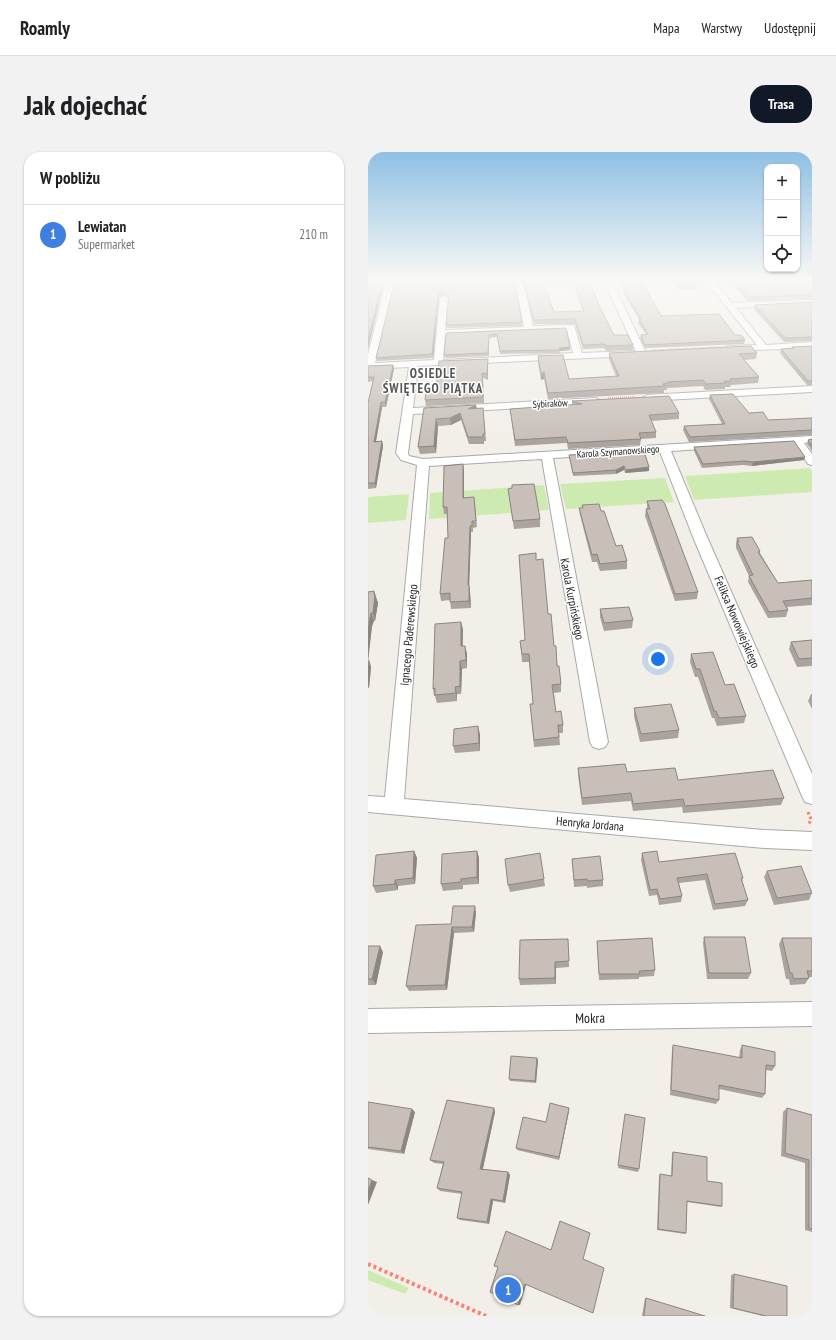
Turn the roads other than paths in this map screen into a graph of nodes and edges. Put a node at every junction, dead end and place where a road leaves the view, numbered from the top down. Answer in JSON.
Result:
{"nodes":[{"id":1,"x":377,"y":333,"type":"edge"},
{"id":2,"x":441,"y":333,"type":"edge"},
{"id":3,"x":573,"y":333,"type":"edge"},
{"id":4,"x":635,"y":333,"type":"edge"},
{"id":5,"x":752,"y":333,"type":"edge"},
{"id":6,"x":812,"y":345,"type":"edge"},
{"id":7,"x":763,"y":347,"type":"junction"},
{"id":8,"x":717,"y":349,"type":"edge"},
{"id":9,"x":578,"y":356,"type":"junction"},
{"id":10,"x":438,"y":362,"type":"junction"},
{"id":11,"x":414,"y":364,"type":"junction"},
{"id":12,"x":369,"y":366,"type":"edge"},
{"id":13,"x":812,"y":389,"type":"edge"},
{"id":14,"x":638,"y":398,"type":"edge"},
{"id":15,"x":607,"y":399,"type":"edge"},
{"id":16,"x":408,"y":411,"type":"junction"},
{"id":17,"x":812,"y":439,"type":"edge"},
{"id":18,"x":797,"y":440,"type":"junction"},
{"id":19,"x":664,"y":448,"type":"junction"},
{"id":20,"x":547,"y":455,"type":"junction"},
{"id":21,"x":812,"y":462,"type":"edge"},
{"id":22,"x":423,"y":463,"type":"junction"},
{"id":23,"x":599,"y":742,"type":"dead end"},
{"id":24,"x":812,"y":796,"type":"edge"},
{"id":25,"x":368,"y":804,"type":"edge"},
{"id":26,"x":394,"y":807,"type":"junction"},
{"id":27,"x":812,"y":841,"type":"edge"},
{"id":28,"x":812,"y":1014,"type":"edge"},
{"id":29,"x":368,"y":1021,"type":"edge"}],
"edges":[{"from":1,"to":12,"type":"street"},
{"from":2,"to":10,"type":"street"},
{"from":3,"to":9,"type":"street"},
{"from":4,"to":9,"type":"street"},
{"from":5,"to":7,"type":"street"},
{"from":6,"to":7,"type":"street"},
{"from":7,"to":8,"type":"street"},
{"from":9,"to":10,"type":"street"},
{"from":10,"to":11,"type":"street"},
{"from":11,"to":12,"type":"street"},
{"from":11,"to":16,"type":"street"},
{"from":13,"to":14,"type":"street"},
{"from":15,"to":16,"type":"street","name":"Sybiraków"},
{"from":16,"to":22,"type":"street"},
{"from":17,"to":18,"type":"street","name":"Karola Szymanowskiego"},
{"from":18,"to":19,"type":"street","name":"Karola Szymanowskiego"},
{"from":18,"to":21,"type":"street"},
{"from":19,"to":20,"type":"street","name":"Karola Szymanowskiego"},
{"from":19,"to":24,"type":"street","name":"Feliksa Nowowiejskiego"},
{"from":20,"to":22,"type":"street","name":"Karola Szymanowskiego"},
{"from":20,"to":23,"type":"street","name":"Karola Kurpińskiego"},
{"from":22,"to":26,"type":"street","name":"Ignacego Paderewskiego"},
{"from":25,"to":26,"type":"street","name":"Henryka Jordana"},
{"from":26,"to":27,"type":"street","name":"Henryka Jordana"},
{"from":28,"to":29,"type":"street","name":"Mokra"}]}
